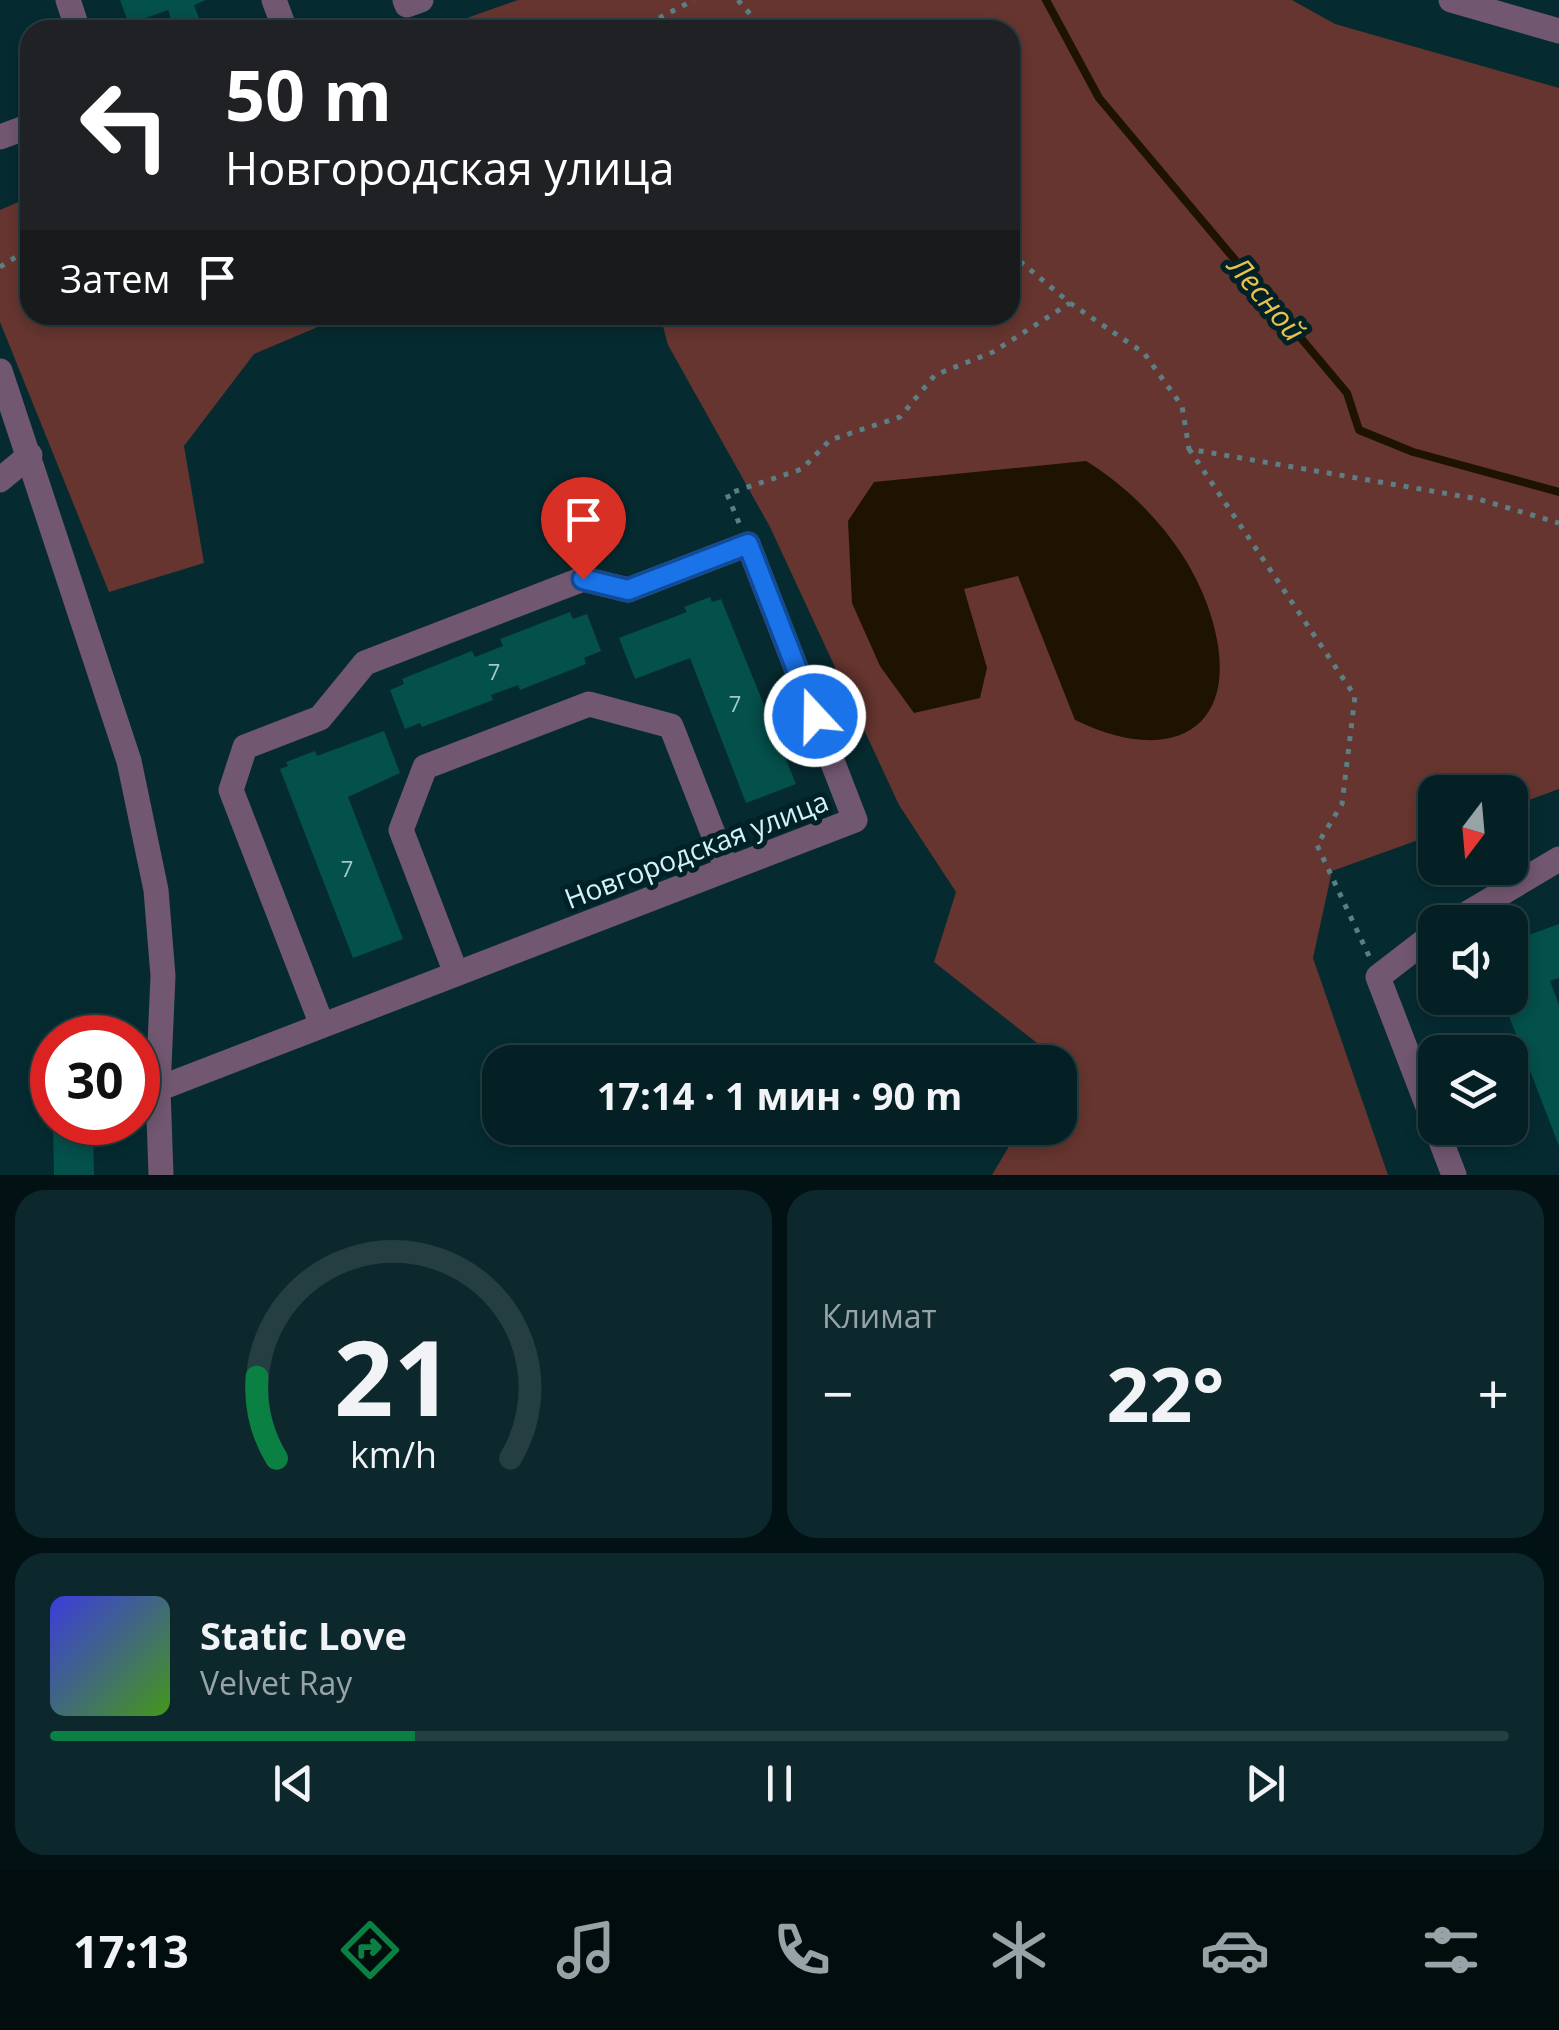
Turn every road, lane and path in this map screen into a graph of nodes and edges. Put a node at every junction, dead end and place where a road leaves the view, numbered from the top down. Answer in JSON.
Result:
{"nodes":[{"id":1,"x":405,"y":0,"type":"edge"},
{"id":2,"x":421,"y":0,"type":"edge"},
{"id":3,"x":694,"y":0,"type":"edge"},
{"id":4,"x":738,"y":0,"type":"edge"},
{"id":5,"x":1451,"y":0,"type":"edge"},
{"id":6,"x":655,"y":20,"type":"edge"},
{"id":7,"x":755,"y":20,"type":"edge"},
{"id":8,"x":1559,"y":31,"type":"edge"},
{"id":9,"x":1020,"y":260,"type":"edge"},
{"id":10,"x":1070,"y":303,"type":"junction"},
{"id":11,"x":0,"y":371,"type":"edge"},
{"id":12,"x":1189,"y":449,"type":"junction"},
{"id":13,"x":30,"y":454,"type":"junction"},
{"id":14,"x":0,"y":480,"type":"edge"},
{"id":15,"x":1559,"y":523,"type":"edge"},
{"id":16,"x":748,"y":544,"type":"junction"},
{"id":17,"x":1559,"y":859,"type":"edge"},
{"id":18,"x":727,"y":869,"type":"junction"},
{"id":19,"x":1482,"y":905,"type":"edge"},
{"id":20,"x":1418,"y":946,"type":"edge"},
{"id":21,"x":456,"y":973,"type":"junction"},
{"id":22,"x":1378,"y":977,"type":"junction"},
{"id":23,"x":322,"y":1025,"type":"junction"},
{"id":24,"x":160,"y":1044,"type":"edge"},
{"id":25,"x":1418,"y":1082,"type":"edge"},
{"id":26,"x":160,"y":1088,"type":"edge"},
{"id":27,"x":160,"y":1132,"type":"edge"},
{"id":28,"x":1442,"y":1145,"type":"edge"},
{"id":29,"x":162,"y":1175,"type":"edge"},
{"id":30,"x":1454,"y":1175,"type":"edge"}],
"edges":[{"from":1,"to":2,"type":"street"},
{"from":3,"to":6,"type":"path"},
{"from":4,"to":7,"type":"path"},
{"from":5,"to":8,"type":"street"},
{"from":9,"to":10,"type":"path"},
{"from":10,"to":12,"type":"path"},
{"from":10,"to":16,"type":"path"},
{"from":11,"to":13,"type":"street"},
{"from":12,"to":15,"type":"path"},
{"from":12,"to":22,"type":"path"},
{"from":13,"to":14,"type":"street"},
{"from":13,"to":24,"type":"street"},
{"from":16,"to":18,"type":"street","name":"Новгородская улица"},
{"from":16,"to":23,"type":"street"},
{"from":17,"to":19,"type":"street"},
{"from":18,"to":21,"type":"street","name":"Новгородская улица"},
{"from":18,"to":21,"type":"street"},
{"from":20,"to":22,"type":"street"},
{"from":21,"to":23,"type":"street","name":"Новгородская улица"},
{"from":22,"to":25,"type":"street"},
{"from":23,"to":26,"type":"street","name":"Новгородская улица"},
{"from":27,"to":29,"type":"street"},
{"from":28,"to":30,"type":"street"}]}
